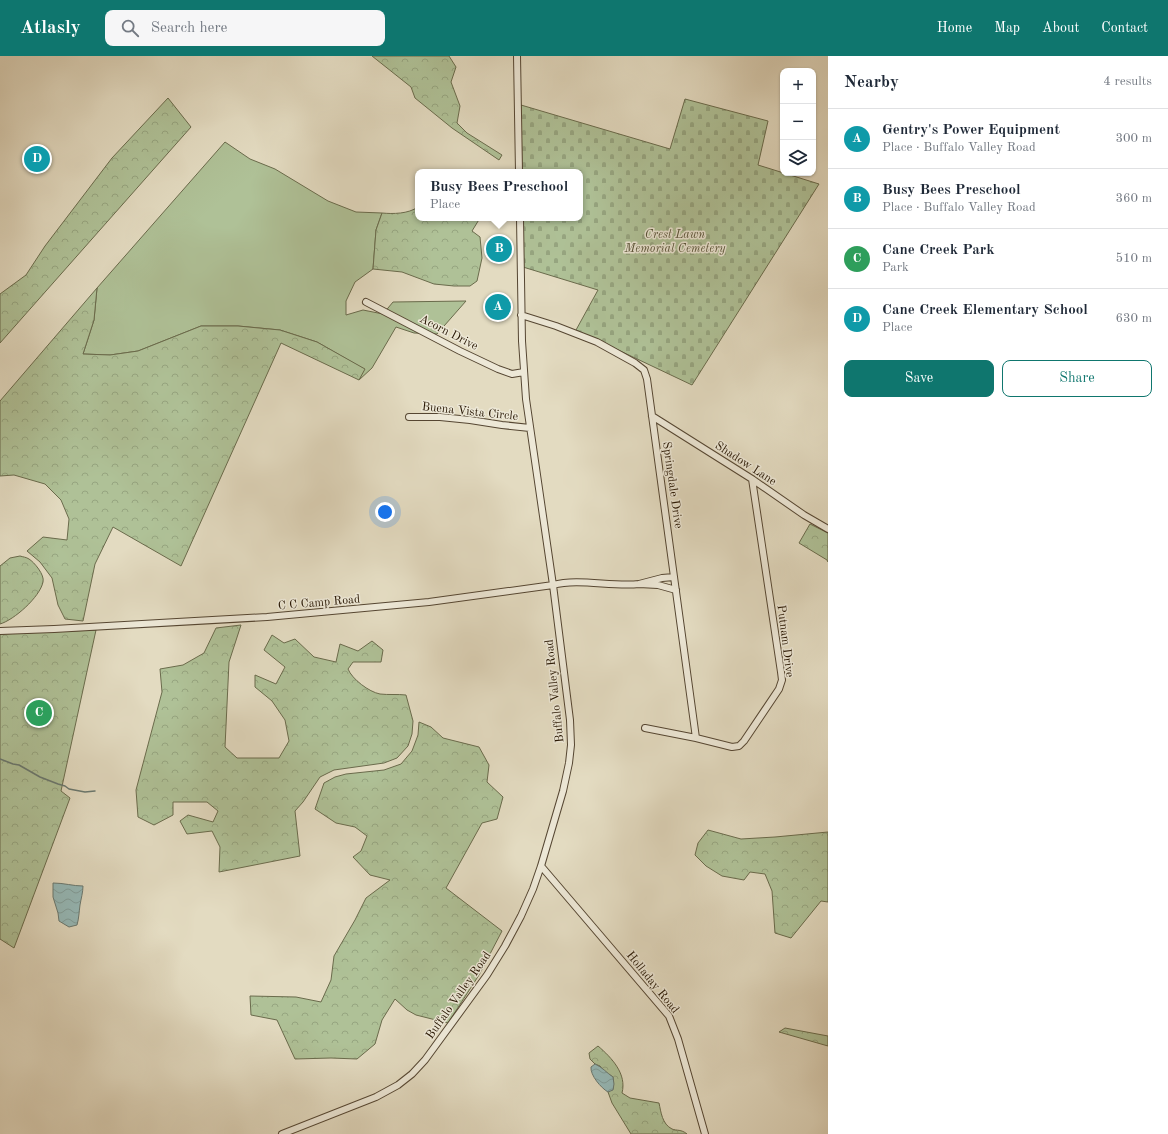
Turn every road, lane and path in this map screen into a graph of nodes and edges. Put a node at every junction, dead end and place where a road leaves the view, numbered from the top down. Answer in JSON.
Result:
{"nodes":[{"id":1,"x":517,"y":56,"type":"edge"},
{"id":2,"x":519,"y":169,"type":"edge"},
{"id":3,"x":520,"y":221,"type":"edge"},
{"id":4,"x":366,"y":302,"type":"dead end"},
{"id":5,"x":522,"y":315,"type":"junction"},
{"id":6,"x":524,"y":372,"type":"junction"},
{"id":7,"x":652,"y":416,"type":"junction"},
{"id":8,"x":409,"y":417,"type":"dead end"},
{"id":9,"x":530,"y":428,"type":"junction"},
{"id":10,"x":752,"y":479,"type":"junction"},
{"id":11,"x":828,"y":530,"type":"edge"},
{"id":12,"x":674,"y":577,"type":"junction"},
{"id":13,"x":639,"y":584,"type":"junction"},
{"id":14,"x":553,"y":585,"type":"junction"},
{"id":15,"x":676,"y":590,"type":"junction"},
{"id":16,"x":0,"y":631,"type":"edge"},
{"id":17,"x":645,"y":728,"type":"dead end"},
{"id":18,"x":696,"y":738,"type":"junction"},
{"id":19,"x":541,"y":866,"type":"junction"},
{"id":20,"x":282,"y":1134,"type":"edge"},
{"id":21,"x":705,"y":1134,"type":"edge"}],
"edges":[{"from":1,"to":2,"type":"street"},
{"from":3,"to":5,"type":"street","name":"Buffalo Valley Road"},
{"from":4,"to":6,"type":"street","name":"Acorn Drive"},
{"from":5,"to":6,"type":"street","name":"Buffalo Valley Road"},
{"from":5,"to":7,"type":"street","name":"Springdale Drive"},
{"from":6,"to":9,"type":"street","name":"Buffalo Valley Road"},
{"from":7,"to":10,"type":"street","name":"Shadow Lane"},
{"from":7,"to":12,"type":"street","name":"Springdale Drive"},
{"from":8,"to":9,"type":"street","name":"Buena Vista Circle"},
{"from":9,"to":14,"type":"street","name":"Buffalo Valley Road"},
{"from":10,"to":11,"type":"street","name":"Shadow Lane"},
{"from":10,"to":18,"type":"street","name":"Putnam Drive"},
{"from":12,"to":13,"type":"street"},
{"from":12,"to":15,"type":"street","name":"Springdale Drive"},
{"from":13,"to":14,"type":"street","name":"C C Camp Road"},
{"from":13,"to":15,"type":"street"},
{"from":14,"to":16,"type":"street","name":"C C Camp Road"},
{"from":14,"to":19,"type":"street","name":"Buffalo Valley Road"},
{"from":15,"to":18,"type":"street","name":"Springdale Drive"},
{"from":17,"to":18,"type":"street","name":"Putnam Drive"},
{"from":19,"to":20,"type":"street","name":"Buffalo Valley Road"},
{"from":19,"to":21,"type":"street","name":"Holladay Road"}]}
